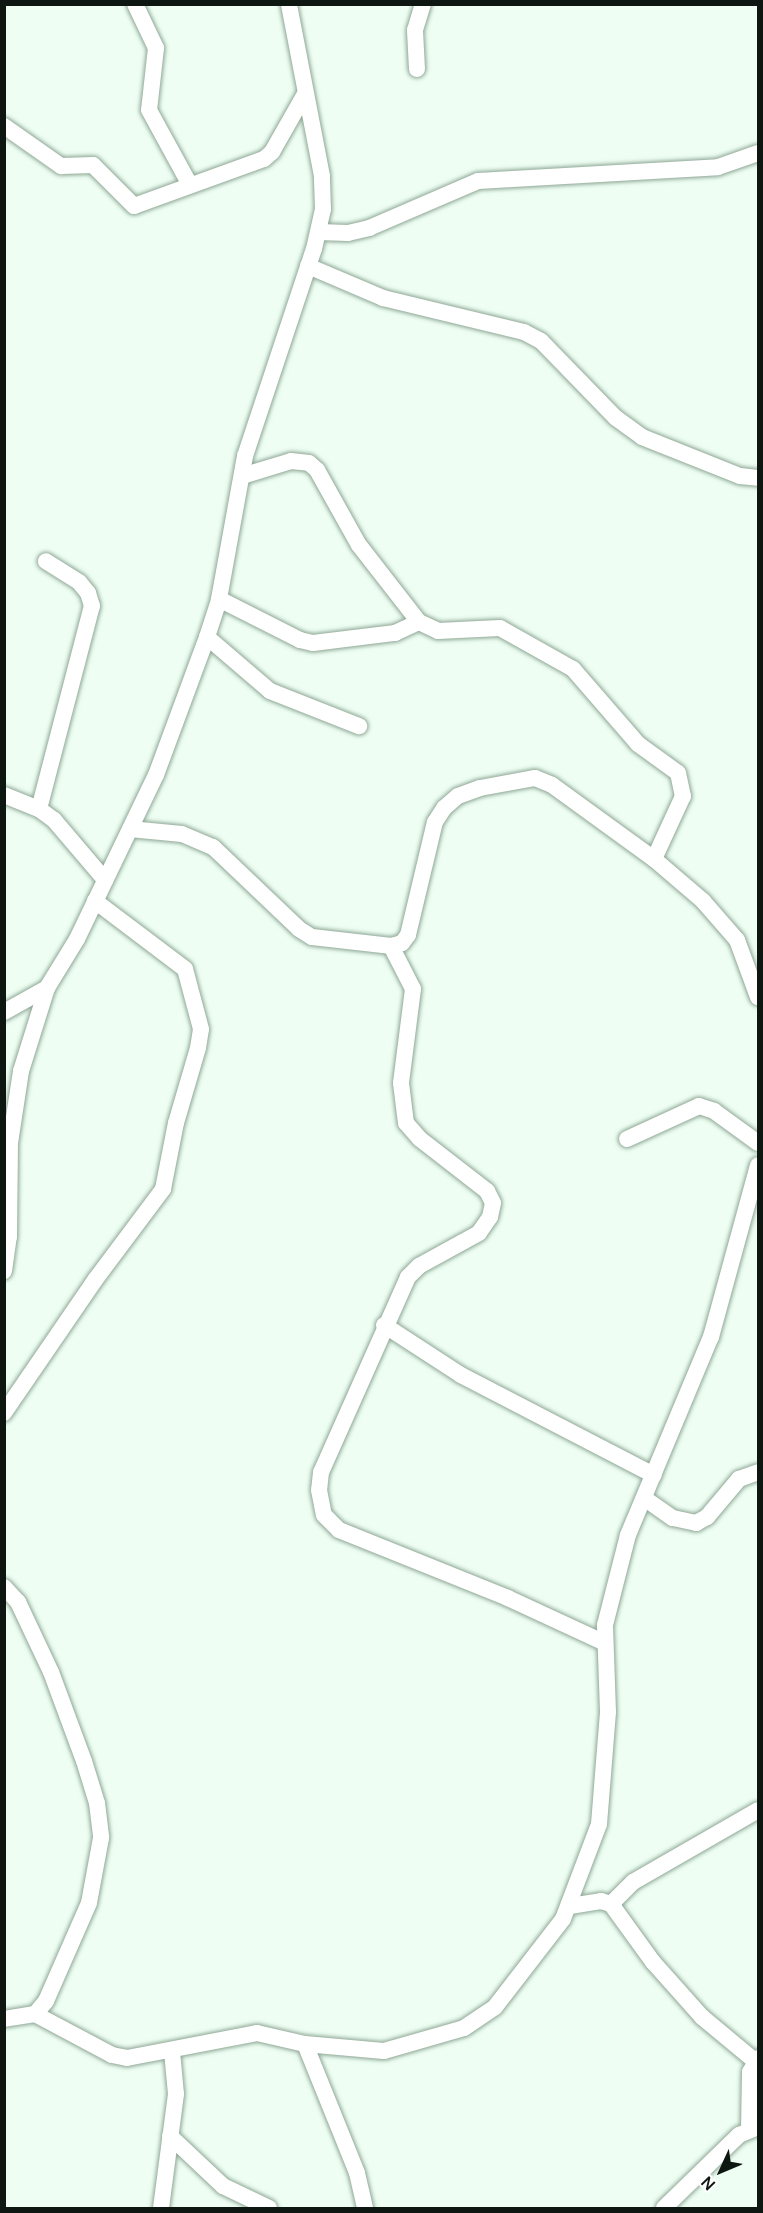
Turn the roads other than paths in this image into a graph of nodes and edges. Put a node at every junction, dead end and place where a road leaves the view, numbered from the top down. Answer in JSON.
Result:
{"nodes":[{"id":1,"x":135,"y":4,"type":"edge"},
{"id":2,"x":289,"y":4,"type":"edge"},
{"id":3,"x":423,"y":4,"type":"edge"},
{"id":4,"x":417,"y":69,"type":"dead end"},
{"id":5,"x":305,"y":94,"type":"junction"},
{"id":6,"x":4,"y":126,"type":"edge"},
{"id":7,"x":759,"y":153,"type":"edge"},
{"id":8,"x":189,"y":183,"type":"junction"},
{"id":9,"x":318,"y":232,"type":"junction"},
{"id":10,"x":308,"y":266,"type":"junction"},
{"id":11,"x":242,"y":476,"type":"junction"},
{"id":12,"x":759,"y":478,"type":"edge"},
{"id":13,"x":46,"y":561,"type":"dead end"},
{"id":14,"x":219,"y":599,"type":"junction"},
{"id":15,"x":419,"y":622,"type":"junction"},
{"id":16,"x":207,"y":637,"type":"junction"},
{"id":17,"x":359,"y":726,"type":"dead end"},
{"id":18,"x":4,"y":795,"type":"edge"},
{"id":19,"x":39,"y":809,"type":"junction"},
{"id":20,"x":130,"y":829,"type":"junction"},
{"id":21,"x":654,"y":859,"type":"junction"},
{"id":22,"x":105,"y":880,"type":"junction"},
{"id":23,"x":95,"y":901,"type":"junction"},
{"id":24,"x":390,"y":946,"type":"junction"},
{"id":25,"x":753,"y":964,"type":"edge"},
{"id":26,"x":47,"y":988,"type":"junction"},
{"id":27,"x":759,"y":997,"type":"edge"},
{"id":28,"x":4,"y":1012,"type":"edge"},
{"id":29,"x":627,"y":1139,"type":"dead end"},
{"id":30,"x":759,"y":1143,"type":"edge"},
{"id":31,"x":759,"y":1165,"type":"edge"},
{"id":32,"x":754,"y":1202,"type":"edge"},
{"id":33,"x":4,"y":1271,"type":"edge"},
{"id":34,"x":384,"y":1325,"type":"junction"},
{"id":35,"x":4,"y":1413,"type":"edge"},
{"id":36,"x":759,"y":1472,"type":"edge"},
{"id":37,"x":654,"y":1475,"type":"junction"},
{"id":38,"x":644,"y":1498,"type":"junction"},
{"id":39,"x":4,"y":1587,"type":"edge"},
{"id":40,"x":603,"y":1642,"type":"junction"},
{"id":41,"x":759,"y":1810,"type":"edge"},
{"id":42,"x":612,"y":1904,"type":"junction"},
{"id":43,"x":570,"y":1906,"type":"junction"},
{"id":44,"x":35,"y":2014,"type":"junction"},
{"id":45,"x":4,"y":2019,"type":"edge"},
{"id":46,"x":305,"y":2044,"type":"junction"},
{"id":47,"x":172,"y":2052,"type":"junction"},
{"id":48,"x":757,"y":2059,"type":"edge"},
{"id":49,"x":754,"y":2128,"type":"edge"},
{"id":50,"x":170,"y":2136,"type":"junction"},
{"id":51,"x":161,"y":2208,"type":"edge"},
{"id":52,"x":269,"y":2208,"type":"edge"},
{"id":53,"x":365,"y":2208,"type":"edge"},
{"id":54,"x":664,"y":2208,"type":"edge"}],
"edges":[{"from":1,"to":8,"type":"street"},
{"from":2,"to":5,"type":"street"},
{"from":3,"to":4,"type":"street"},
{"from":5,"to":8,"type":"street"},
{"from":5,"to":9,"type":"street"},
{"from":6,"to":8,"type":"street"},
{"from":7,"to":9,"type":"street"},
{"from":9,"to":10,"type":"street"},
{"from":10,"to":11,"type":"street"},
{"from":10,"to":12,"type":"street"},
{"from":11,"to":14,"type":"street"},
{"from":11,"to":15,"type":"street"},
{"from":13,"to":19,"type":"street"},
{"from":14,"to":15,"type":"street"},
{"from":14,"to":16,"type":"street"},
{"from":15,"to":21,"type":"street"},
{"from":16,"to":17,"type":"street"},
{"from":16,"to":20,"type":"street"},
{"from":18,"to":19,"type":"street"},
{"from":19,"to":22,"type":"street"},
{"from":20,"to":22,"type":"street"},
{"from":20,"to":24,"type":"street"},
{"from":21,"to":24,"type":"street"},
{"from":21,"to":25,"type":"street"},
{"from":22,"to":23,"type":"street"},
{"from":23,"to":26,"type":"street"},
{"from":23,"to":35,"type":"street"},
{"from":24,"to":34,"type":"street"},
{"from":25,"to":27,"type":"street"},
{"from":26,"to":28,"type":"street"},
{"from":26,"to":33,"type":"street"},
{"from":29,"to":30,"type":"street"},
{"from":31,"to":32,"type":"street"},
{"from":32,"to":37,"type":"street"},
{"from":34,"to":37,"type":"street"},
{"from":34,"to":40,"type":"street"},
{"from":36,"to":38,"type":"street"},
{"from":37,"to":38,"type":"street"},
{"from":38,"to":40,"type":"street"},
{"from":39,"to":44,"type":"street"},
{"from":40,"to":43,"type":"street"},
{"from":41,"to":42,"type":"street"},
{"from":42,"to":43,"type":"street"},
{"from":42,"to":48,"type":"street"},
{"from":43,"to":46,"type":"street"},
{"from":44,"to":45,"type":"street"},
{"from":44,"to":47,"type":"street"},
{"from":46,"to":47,"type":"street"},
{"from":46,"to":53,"type":"street"},
{"from":47,"to":50,"type":"street"},
{"from":48,"to":49,"type":"street"},
{"from":49,"to":54,"type":"street"},
{"from":50,"to":51,"type":"street"},
{"from":50,"to":52,"type":"street"}]}
